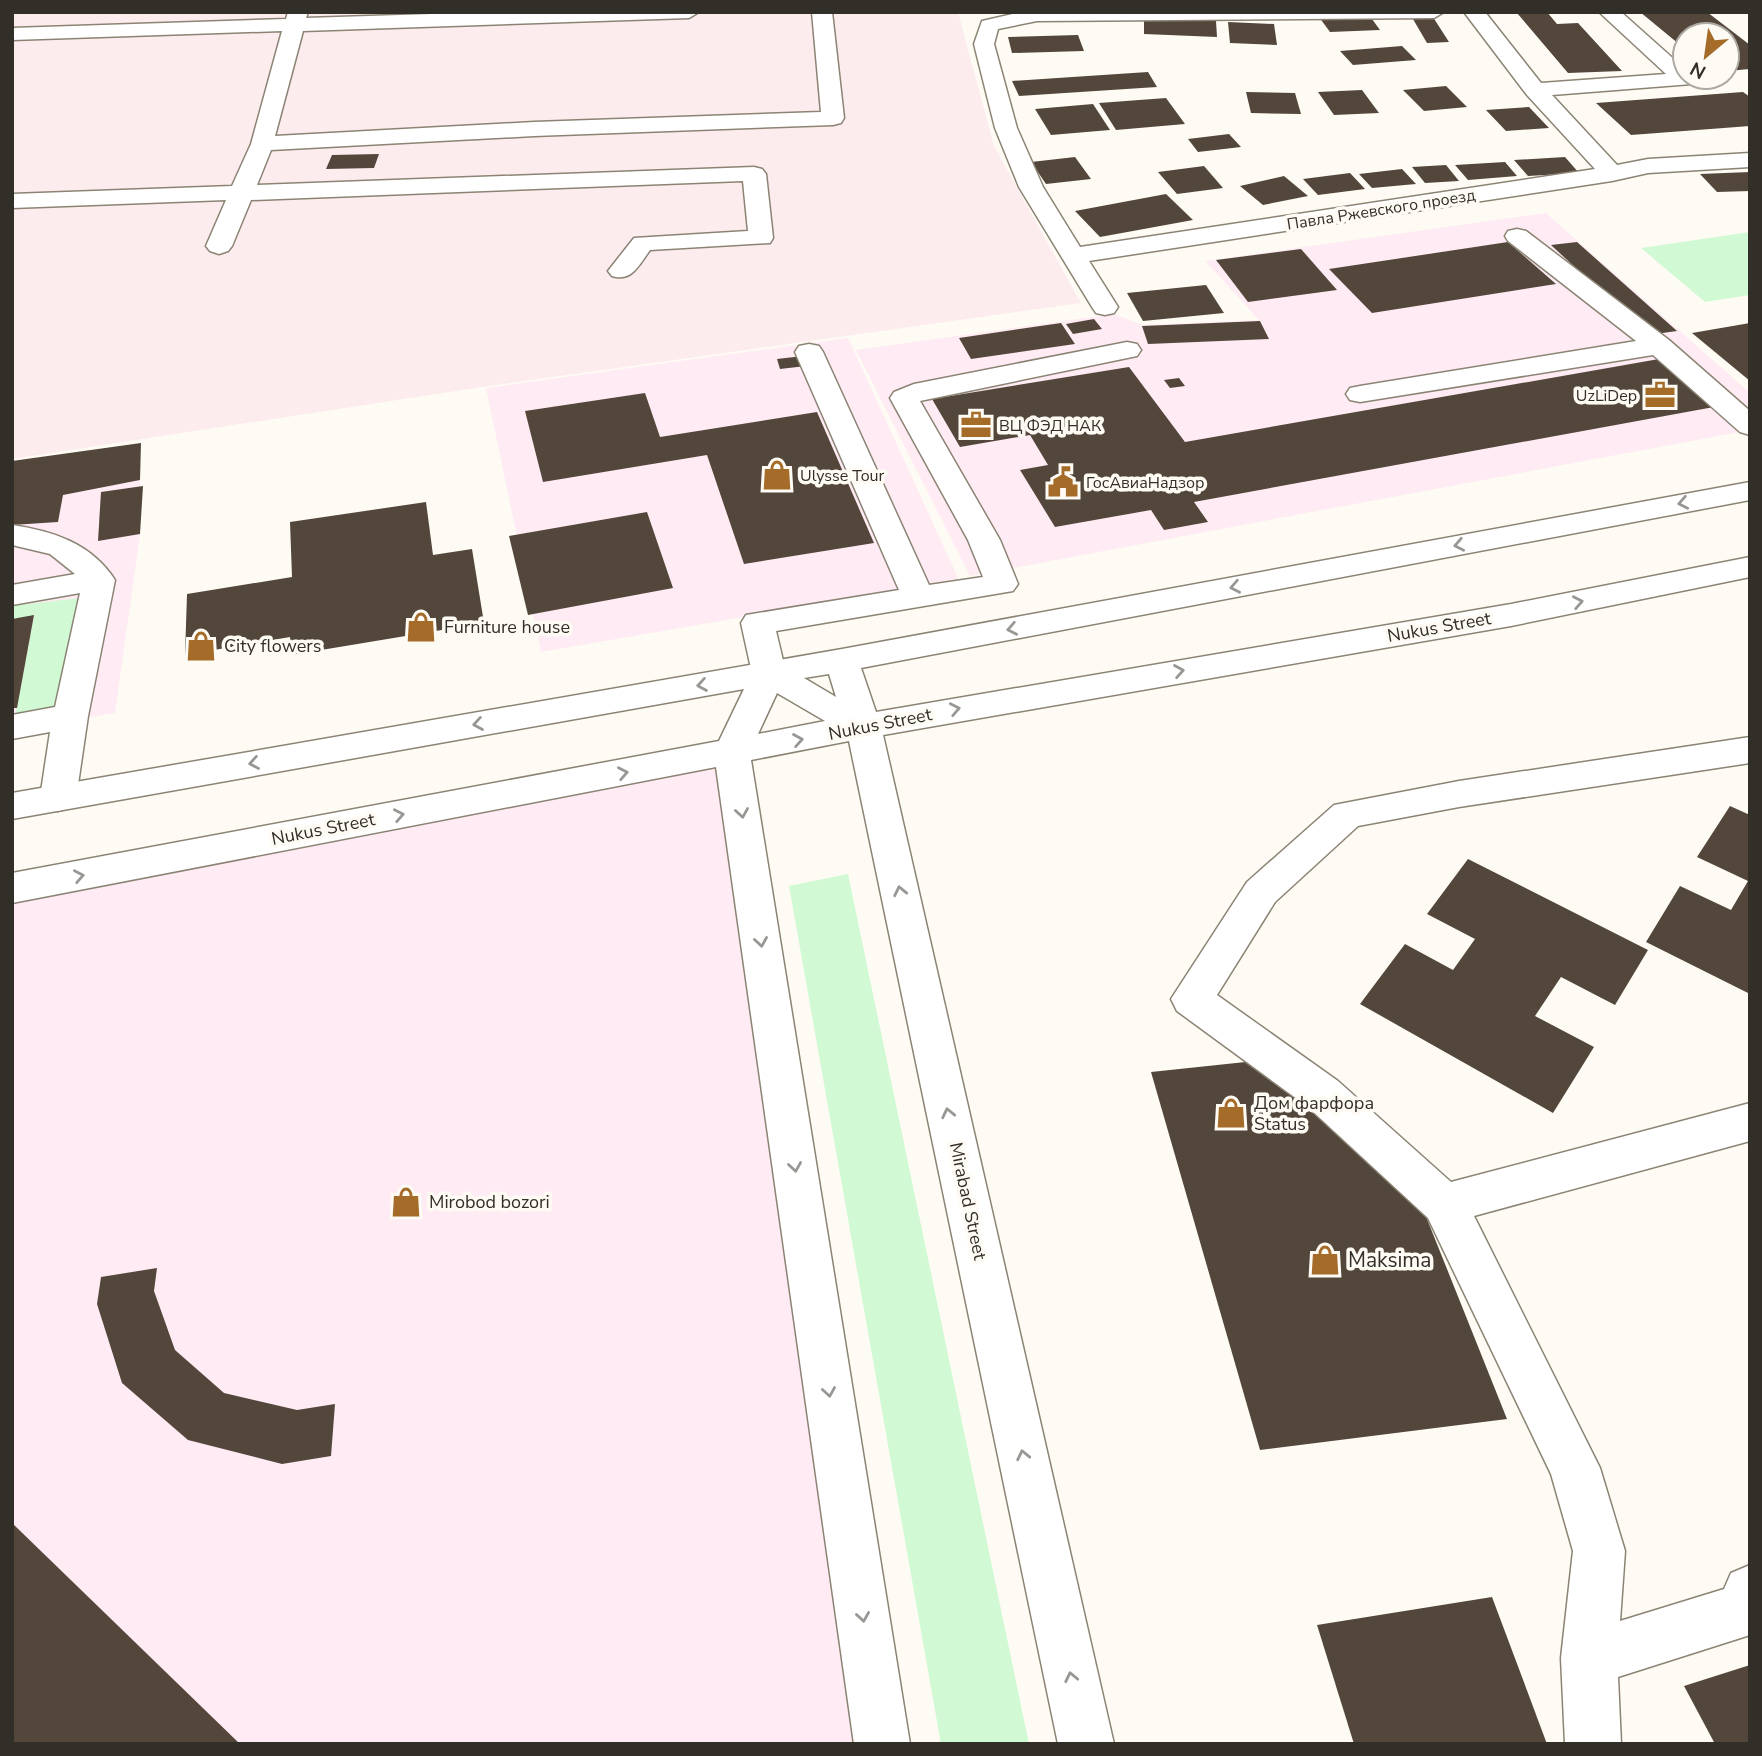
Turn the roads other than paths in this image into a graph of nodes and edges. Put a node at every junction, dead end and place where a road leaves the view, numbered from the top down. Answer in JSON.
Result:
{"nodes":[{"id":1,"x":689,"y":12,"type":"edge"},
{"id":2,"x":822,"y":12,"type":"edge"},
{"id":3,"x":1434,"y":12,"type":"edge"},
{"id":4,"x":1474,"y":12,"type":"edge"},
{"id":5,"x":1609,"y":12,"type":"edge"},
{"id":6,"x":297,"y":18,"type":"edge"},
{"id":7,"x":12,"y":34,"type":"edge"},
{"id":8,"x":1535,"y":90,"type":"junction"},
{"id":9,"x":262,"y":144,"type":"junction"},
{"id":10,"x":1750,"y":160,"type":"edge"},
{"id":11,"x":1612,"y":174,"type":"junction"},
{"id":12,"x":239,"y":194,"type":"junction"},
{"id":13,"x":12,"y":202,"type":"edge"},
{"id":14,"x":1517,"y":236,"type":"dead end"},
{"id":15,"x":219,"y":246,"type":"dead end"},
{"id":16,"x":1073,"y":256,"type":"junction"},
{"id":17,"x":621,"y":271,"type":"dead end"},
{"id":18,"x":1105,"y":307,"type":"dead end"},
{"id":19,"x":1659,"y":346,"type":"junction"},
{"id":20,"x":1127,"y":350,"type":"dead end"},
{"id":21,"x":808,"y":352,"type":"dead end"},
{"id":22,"x":1360,"y":394,"type":"dead end"},
{"id":23,"x":1750,"y":426,"type":"edge"},
{"id":24,"x":1750,"y":491,"type":"edge"},
{"id":25,"x":12,"y":535,"type":"edge"},
{"id":26,"x":1750,"y":567,"type":"edge"},
{"id":27,"x":99,"y":580,"type":"junction"},
{"id":28,"x":12,"y":595,"type":"edge"},
{"id":29,"x":918,"y":596,"type":"junction"},
{"id":30,"x":842,"y":660,"type":"junction"},
{"id":31,"x":769,"y":673,"type":"junction"},
{"id":32,"x":70,"y":716,"type":"junction"},
{"id":33,"x":12,"y":727,"type":"edge"},
{"id":34,"x":864,"y":728,"type":"junction"},
{"id":35,"x":1750,"y":750,"type":"edge"},
{"id":36,"x":732,"y":752,"type":"junction"},
{"id":37,"x":58,"y":798,"type":"junction"},
{"id":38,"x":12,"y":806,"type":"edge"},
{"id":39,"x":12,"y":888,"type":"edge"},
{"id":40,"x":1750,"y":1122,"type":"edge"},
{"id":41,"x":1444,"y":1204,"type":"junction"},
{"id":42,"x":1748,"y":1604,"type":"edge"},
{"id":43,"x":1589,"y":1658,"type":"junction"},
{"id":44,"x":882,"y":1744,"type":"edge"},
{"id":45,"x":1086,"y":1744,"type":"edge"},
{"id":46,"x":1593,"y":1744,"type":"edge"}],
"edges":[{"from":1,"to":6,"type":"main road"},
{"from":2,"to":9,"type":"main road"},
{"from":3,"to":16,"type":"main road"},
{"from":4,"to":8,"type":"main road"},
{"from":5,"to":8,"type":"main road"},
{"from":6,"to":7,"type":"main road"},
{"from":6,"to":9,"type":"main road"},
{"from":8,"to":11,"type":"main road"},
{"from":9,"to":12,"type":"main road"},
{"from":10,"to":11,"type":"main road","name":"Павла Ржевского проезд"},
{"from":11,"to":16,"type":"main road","name":"Павла Ржевского проезд"},
{"from":12,"to":13,"type":"main road"},
{"from":12,"to":15,"type":"main road"},
{"from":12,"to":17,"type":"main road"},
{"from":14,"to":19,"type":"main road"},
{"from":16,"to":18,"type":"main road"},
{"from":19,"to":22,"type":"main road"},
{"from":19,"to":23,"type":"main road"},
{"from":20,"to":29,"type":"main road"},
{"from":21,"to":29,"type":"main road"},
{"from":24,"to":30,"type":"main road","one_way":true},
{"from":25,"to":27,"type":"main road"},
{"from":34,"to":26,"type":"main road","name":"Nukus Street","one_way":true},
{"from":27,"to":28,"type":"main road"},
{"from":27,"to":32,"type":"main road"},
{"from":29,"to":31,"type":"main road"},
{"from":30,"to":31,"type":"main road"},
{"from":30,"to":34,"type":"main road","name":"Mirabad Street"},
{"from":31,"to":34,"type":"main road"},
{"from":31,"to":36,"type":"main road"},
{"from":31,"to":37,"type":"main road","one_way":true},
{"from":32,"to":33,"type":"main road"},
{"from":32,"to":37,"type":"main road"},
{"from":36,"to":34,"type":"main road","name":"Nukus Street","one_way":true},
{"from":45,"to":34,"type":"main road","name":"Mirabad Street","one_way":true},
{"from":35,"to":41,"type":"main road"},
{"from":39,"to":36,"type":"main road","name":"Nukus Street","one_way":true},
{"from":36,"to":44,"type":"main road","one_way":true},
{"from":37,"to":38,"type":"main road"},
{"from":40,"to":41,"type":"main road"},
{"from":41,"to":43,"type":"main road"},
{"from":42,"to":43,"type":"main road"},
{"from":43,"to":46,"type":"main road"}]}
